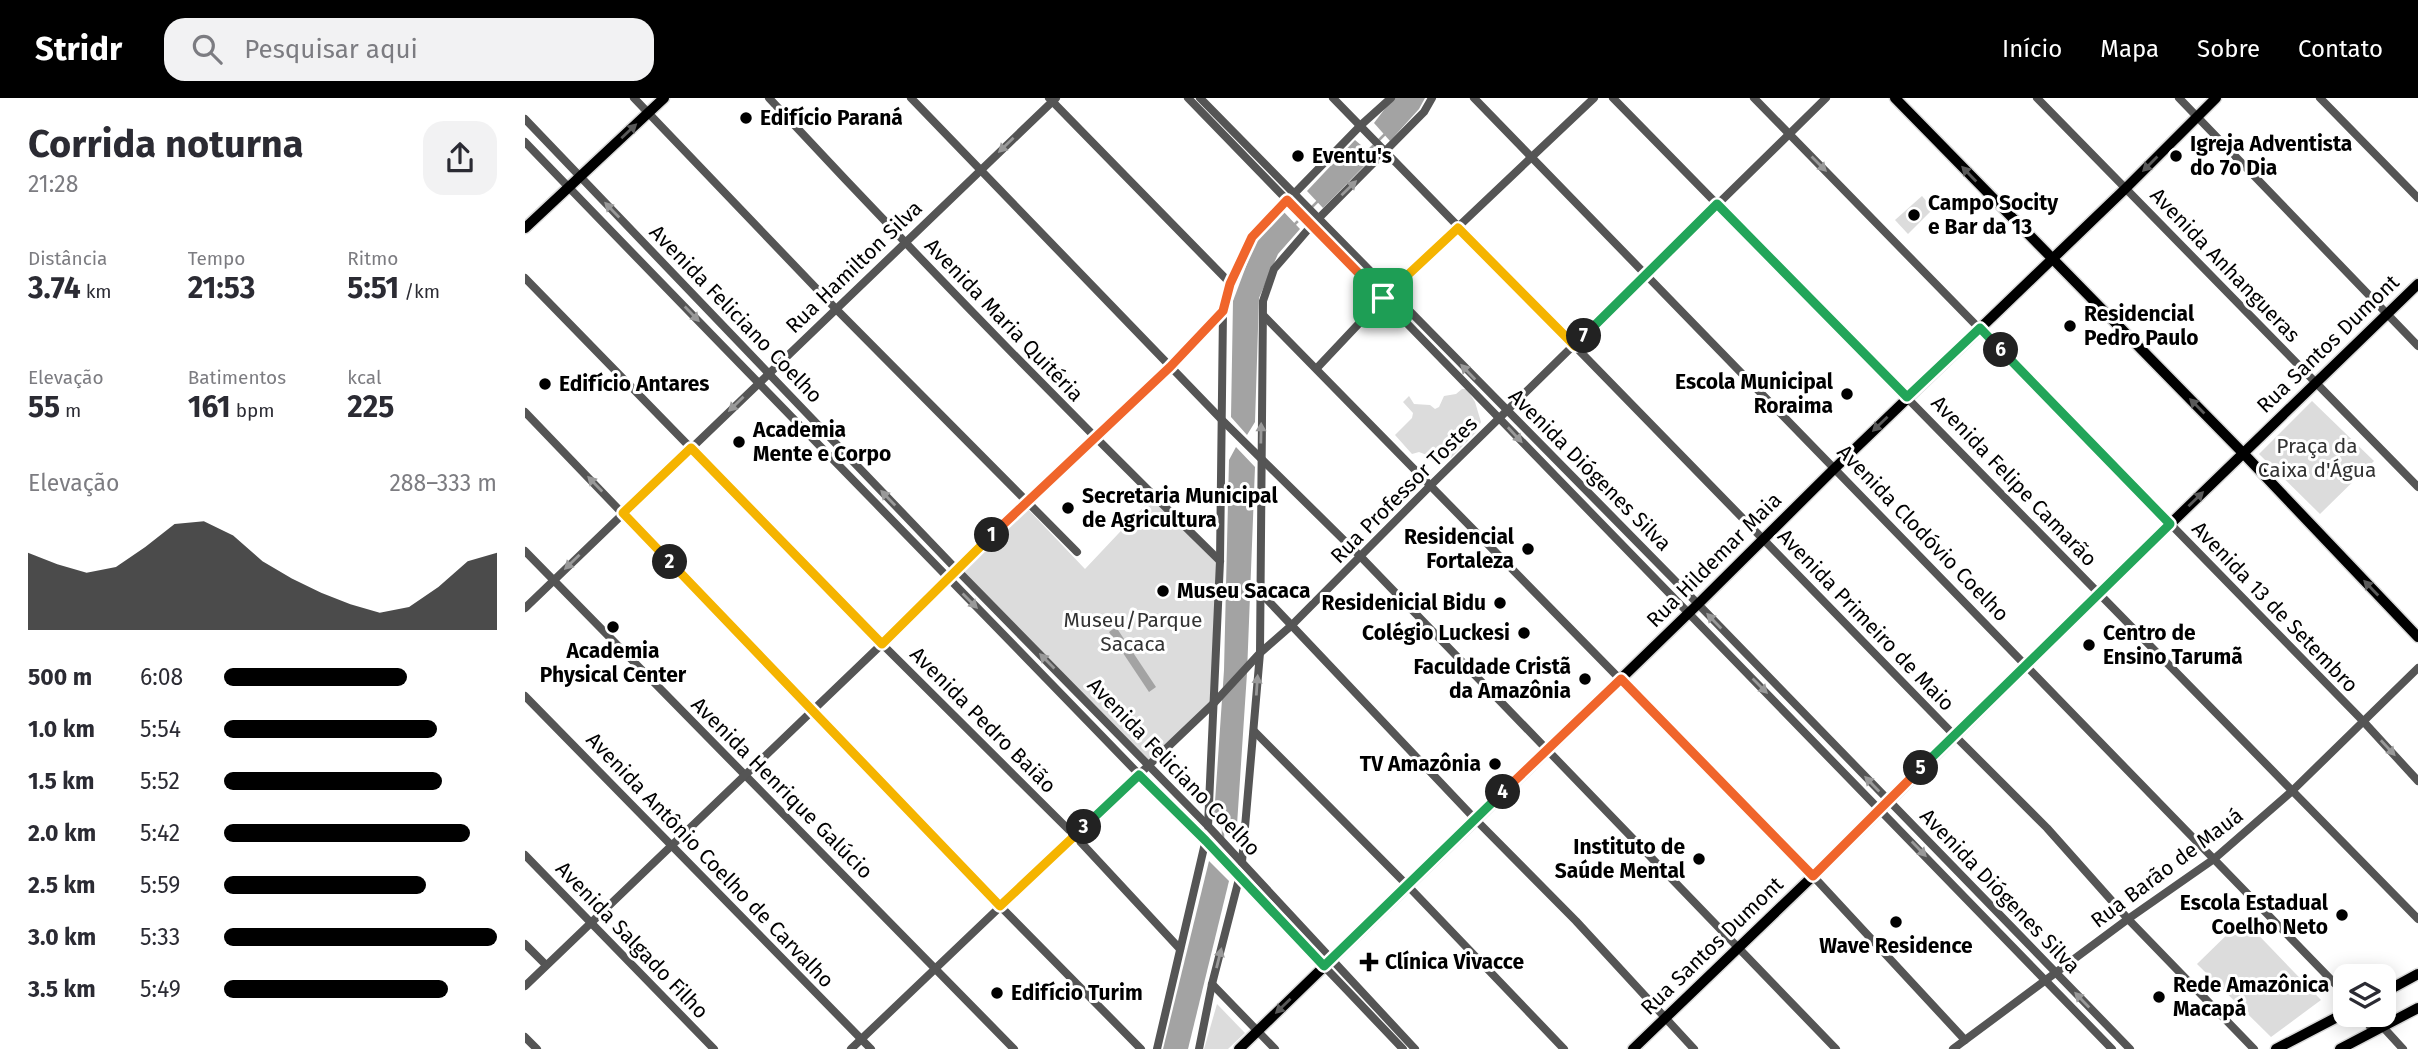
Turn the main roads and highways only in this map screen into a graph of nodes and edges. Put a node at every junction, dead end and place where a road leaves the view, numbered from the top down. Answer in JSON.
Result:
{"nodes":[{"id":1,"x":664,"y":98,"type":"edge"},
{"id":2,"x":1895,"y":98,"type":"edge"},
{"id":3,"x":2215,"y":98,"type":"edge"},
{"id":4,"x":525,"y":228,"type":"edge"},
{"id":5,"x":2051,"y":258,"type":"junction"},
{"id":6,"x":2418,"y":284,"type":"edge"},
{"id":7,"x":2243,"y":453,"type":"junction"},
{"id":8,"x":2418,"y":637,"type":"edge"},
{"id":9,"x":2418,"y":974,"type":"edge"},
{"id":10,"x":2396,"y":986,"type":"edge"},
{"id":11,"x":2418,"y":1008,"type":"edge"},
{"id":12,"x":2333,"y":1019,"type":"edge"},
{"id":13,"x":1239,"y":1049,"type":"edge"},
{"id":14,"x":1633,"y":1049,"type":"edge"},
{"id":15,"x":2276,"y":1049,"type":"edge"},
{"id":16,"x":2340,"y":1049,"type":"edge"}],
"edges":[{"from":4,"to":1,"type":"main road","one_way":true},
{"from":5,"to":2,"type":"main road","one_way":true},
{"from":3,"to":5,"type":"main road","name":"Rua Hildemar Maia","one_way":true},
{"from":7,"to":5,"type":"main road","one_way":true},
{"from":5,"to":13,"type":"main road","name":"Rua Hildemar Maia","one_way":true},
{"from":6,"to":7,"type":"main road","name":"Rua Santos Dumont"},
{"from":8,"to":7,"type":"main road","one_way":true},
{"from":14,"to":7,"type":"main road","name":"Rua Santos Dumont","one_way":true},
{"from":9,"to":10,"type":"main road"},
{"from":11,"to":16,"type":"main road"},
{"from":12,"to":15,"type":"main road"}]}
